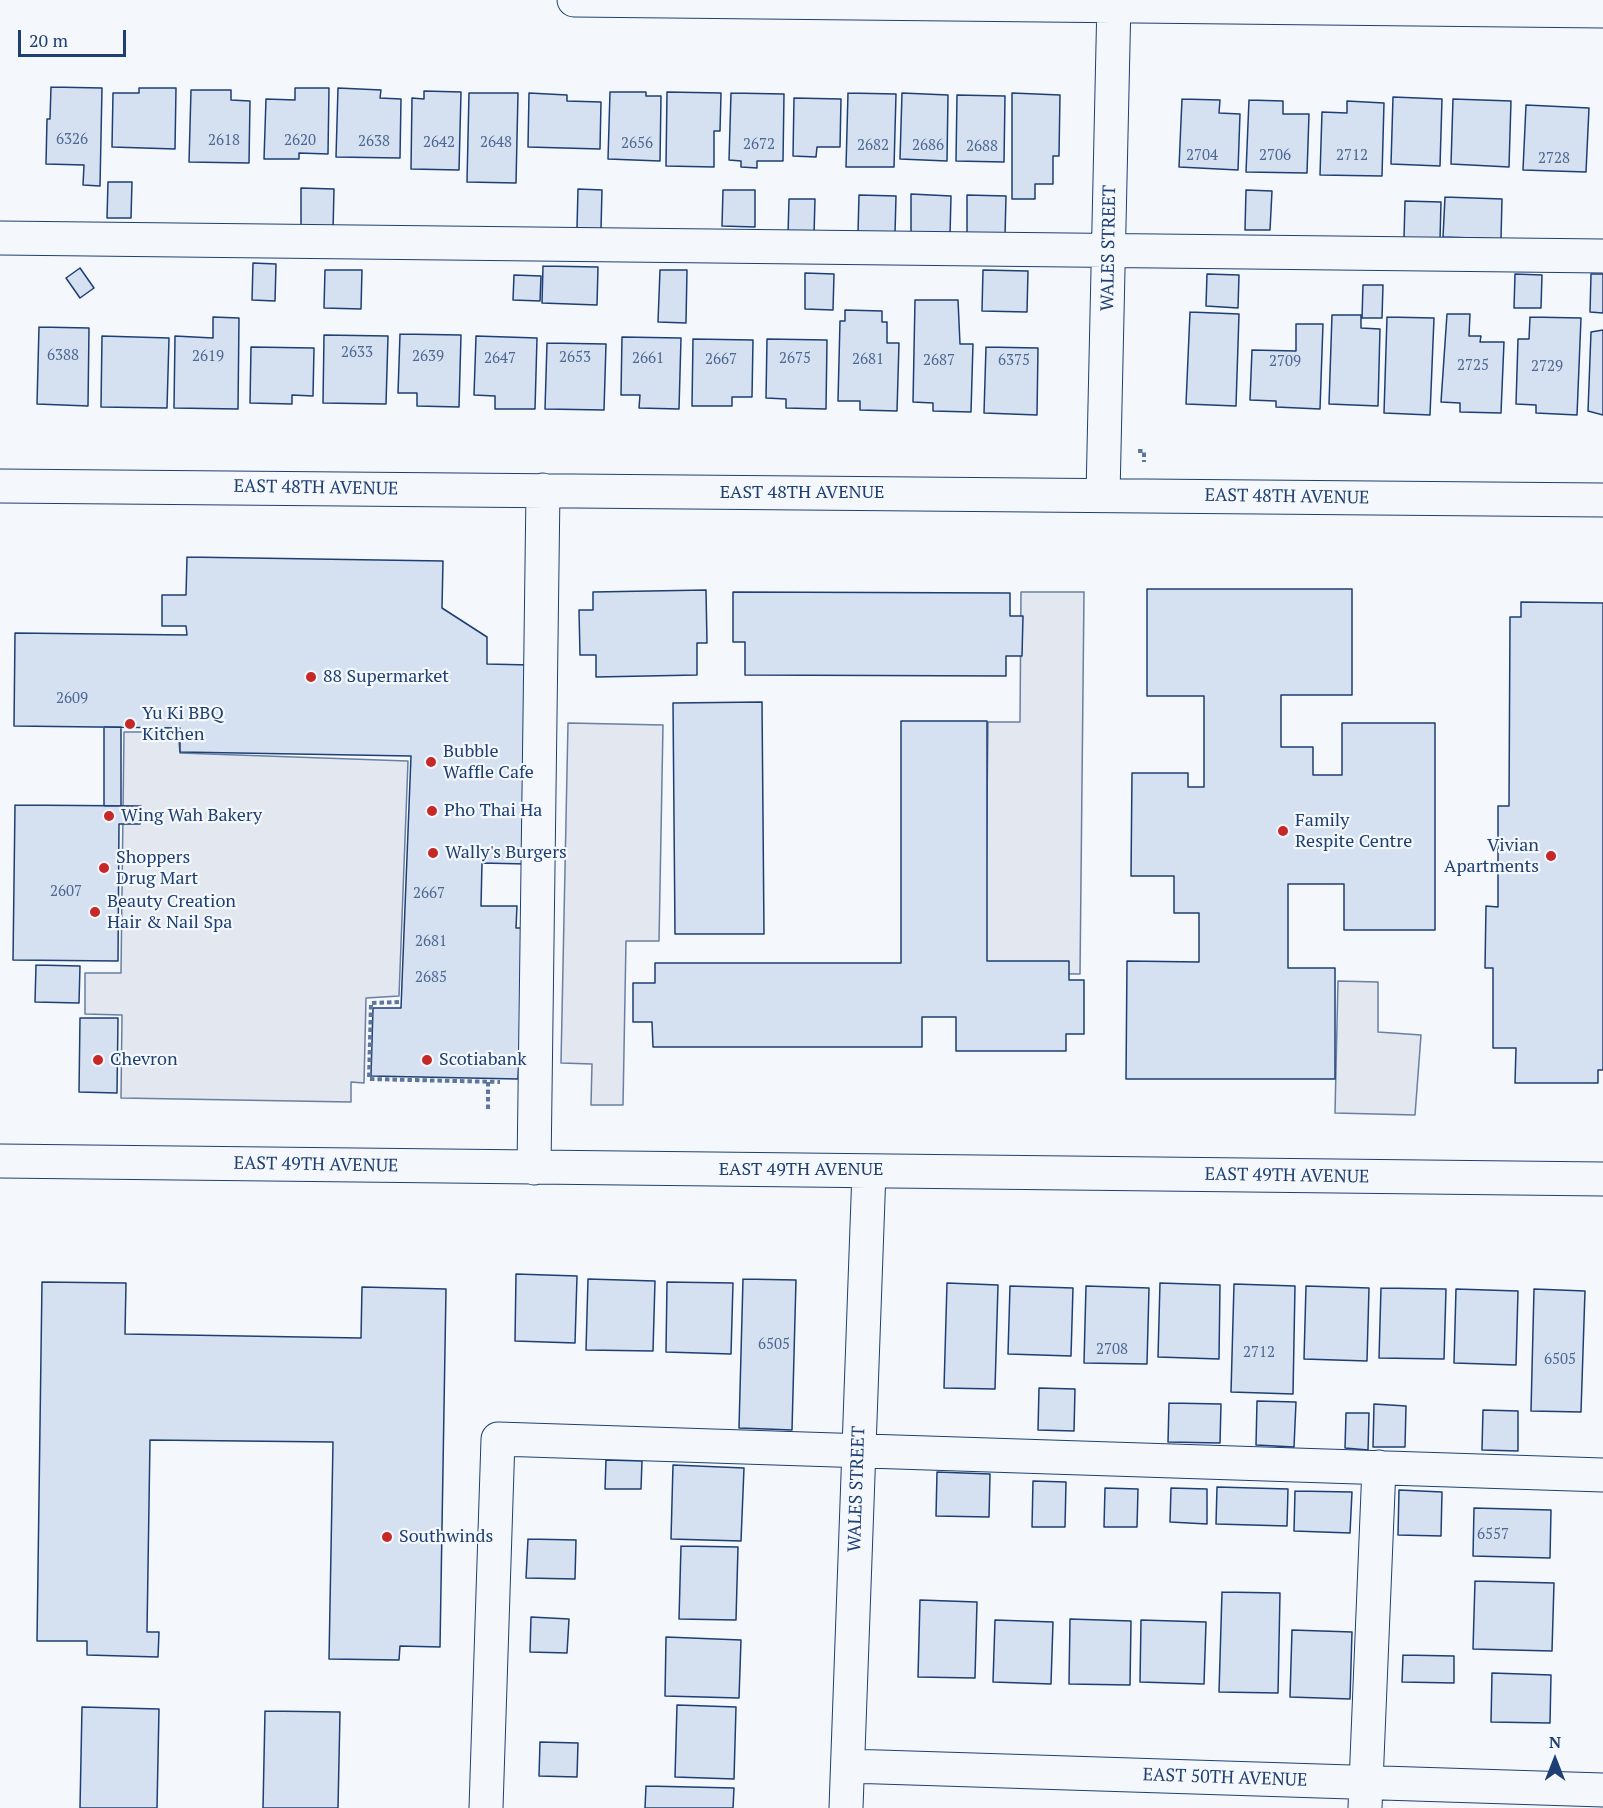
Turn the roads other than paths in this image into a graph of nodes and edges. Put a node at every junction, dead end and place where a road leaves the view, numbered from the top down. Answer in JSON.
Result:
{"nodes":[{"id":1,"x":574,"y":0,"type":"edge"},
{"id":2,"x":1114,"y":2,"type":"edge"},
{"id":3,"x":1603,"y":11,"type":"edge"},
{"id":4,"x":0,"y":238,"type":"edge"},
{"id":5,"x":1109,"y":252,"type":"junction"},
{"id":6,"x":1603,"y":256,"type":"edge"},
{"id":7,"x":0,"y":486,"type":"edge"},
{"id":8,"x":543,"y":490,"type":"junction"},
{"id":9,"x":1103,"y":495,"type":"junction"},
{"id":10,"x":1603,"y":500,"type":"edge"},
{"id":11,"x":0,"y":1161,"type":"edge"},
{"id":12,"x":534,"y":1168,"type":"junction"},
{"id":13,"x":869,"y":1171,"type":"junction"},
{"id":14,"x":1603,"y":1179,"type":"edge"},
{"id":15,"x":859,"y":1451,"type":"junction"},
{"id":16,"x":1379,"y":1467,"type":"junction"},
{"id":17,"x":1603,"y":1475,"type":"edge"},
{"id":18,"x":848,"y":1766,"type":"junction"},
{"id":19,"x":1603,"y":1790,"type":"edge"},
{"id":20,"x":1366,"y":1795,"type":"edge"},
{"id":21,"x":486,"y":1808,"type":"edge"},
{"id":22,"x":846,"y":1808,"type":"edge"}],
"edges":[{"from":1,"to":2,"type":"street"},
{"from":2,"to":3,"type":"street"},
{"from":2,"to":5,"type":"street","name":"WALES STREET"},
{"from":4,"to":5,"type":"street"},
{"from":5,"to":6,"type":"street"},
{"from":5,"to":9,"type":"street","name":"WALES STREET"},
{"from":7,"to":8,"type":"street","name":"EAST 48TH AVENUE"},
{"from":8,"to":9,"type":"street","name":"EAST 48TH AVENUE"},
{"from":8,"to":12,"type":"street"},
{"from":9,"to":10,"type":"street","name":"EAST 48TH AVENUE"},
{"from":11,"to":12,"type":"street","name":"EAST 49TH AVENUE"},
{"from":12,"to":13,"type":"street","name":"EAST 49TH AVENUE"},
{"from":13,"to":14,"type":"street","name":"EAST 49TH AVENUE"},
{"from":13,"to":15,"type":"street","name":"WALES STREET"},
{"from":15,"to":16,"type":"street"},
{"from":15,"to":18,"type":"street","name":"WALES STREET"},
{"from":15,"to":21,"type":"street"},
{"from":16,"to":17,"type":"street"},
{"from":16,"to":20,"type":"street"},
{"from":18,"to":20,"type":"street","name":"EAST 50TH AVENUE"},
{"from":18,"to":22,"type":"street","name":"WALES STREET"},
{"from":19,"to":20,"type":"street","name":"EAST 50TH AVENUE"}]}
